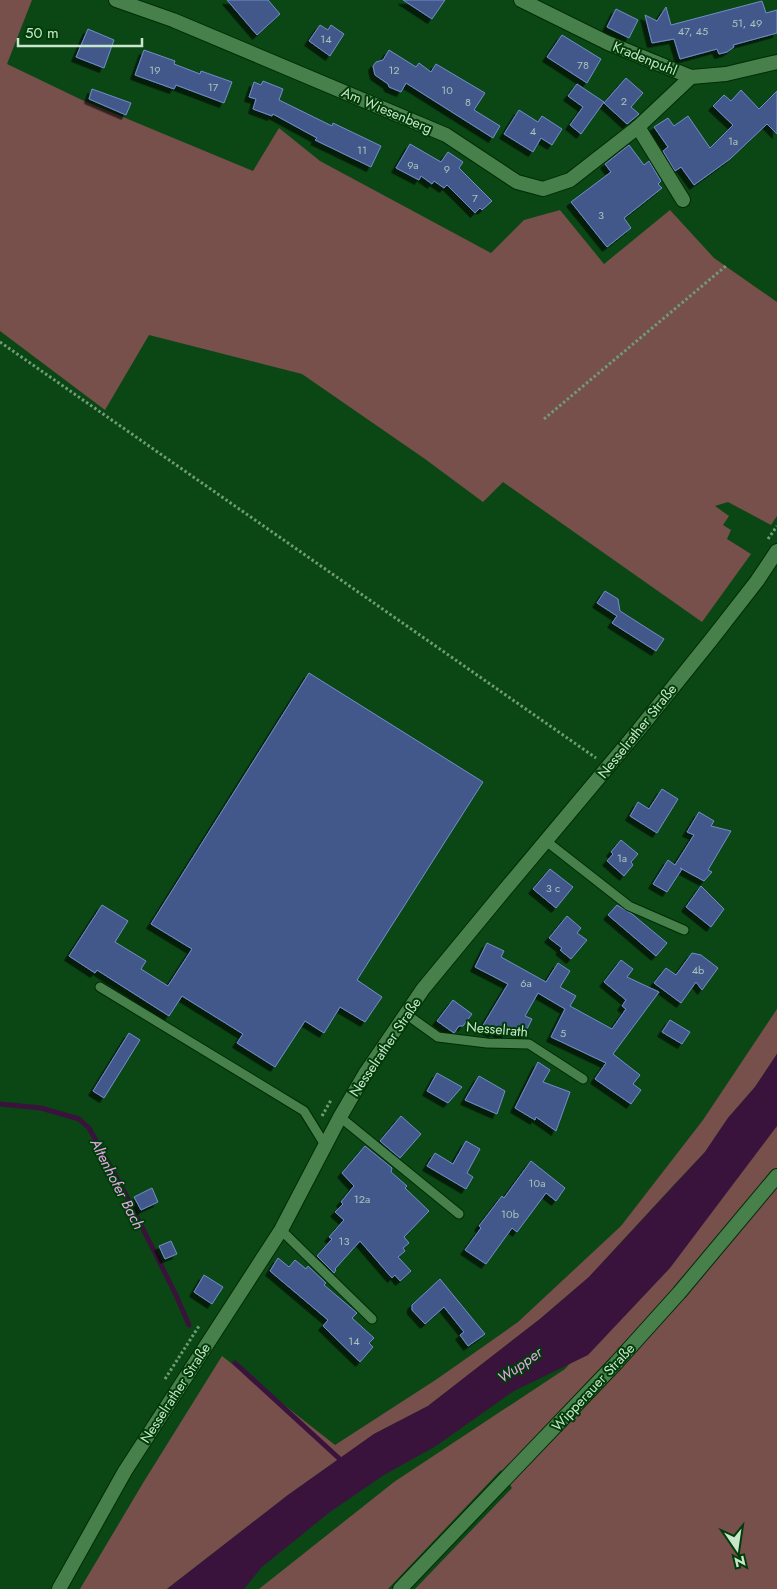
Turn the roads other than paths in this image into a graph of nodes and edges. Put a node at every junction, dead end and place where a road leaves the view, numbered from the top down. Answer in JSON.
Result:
{"nodes":[{"id":1,"x":116,"y":0,"type":"edge"},
{"id":2,"x":520,"y":0,"type":"edge"},
{"id":3,"x":777,"y":62,"type":"edge"},
{"id":4,"x":691,"y":77,"type":"junction"},
{"id":5,"x":638,"y":127,"type":"junction"},
{"id":6,"x":683,"y":200,"type":"dead end"},
{"id":7,"x":777,"y":552,"type":"edge"},
{"id":8,"x":546,"y":841,"type":"junction"},
{"id":9,"x":684,"y":930,"type":"dead end"},
{"id":10,"x":100,"y":987,"type":"dead end"},
{"id":11,"x":406,"y":1014,"type":"junction"},
{"id":12,"x":583,"y":1079,"type":"dead end"},
{"id":13,"x":340,"y":1117,"type":"junction"},
{"id":14,"x":325,"y":1146,"type":"junction"},
{"id":15,"x":777,"y":1176,"type":"edge"},
{"id":16,"x":459,"y":1214,"type":"dead end"},
{"id":17,"x":280,"y":1230,"type":"junction"},
{"id":18,"x":372,"y":1319,"type":"dead end"},
{"id":19,"x":59,"y":1589,"type":"edge"},
{"id":20,"x":400,"y":1589,"type":"edge"}],
"edges":[{"from":1,"to":5,"type":"street","name":"Am Wiesenberg"},
{"from":2,"to":4,"type":"street","name":"Kradenpuhl"},
{"from":3,"to":4,"type":"street","name":"Kradenpuhl"},
{"from":4,"to":5,"type":"street","name":"Am Wiesenberg"},
{"from":5,"to":6,"type":"street"},
{"from":7,"to":8,"type":"street","name":"Nesselrather Straße"},
{"from":8,"to":9,"type":"lane"},
{"from":8,"to":11,"type":"street","name":"Nesselrather Straße"},
{"from":10,"to":14,"type":"lane"},
{"from":11,"to":12,"type":"lane","name":"Nesselrath"},
{"from":11,"to":13,"type":"street","name":"Nesselrather Straße"},
{"from":13,"to":14,"type":"street","name":"Nesselrather Straße"},
{"from":13,"to":16,"type":"lane"},
{"from":14,"to":17,"type":"street","name":"Nesselrather Straße"},
{"from":15,"to":20,"type":"street","name":"Wipperauer Straße"},
{"from":17,"to":18,"type":"lane"},
{"from":17,"to":19,"type":"street","name":"Nesselrather Straße"}]}
